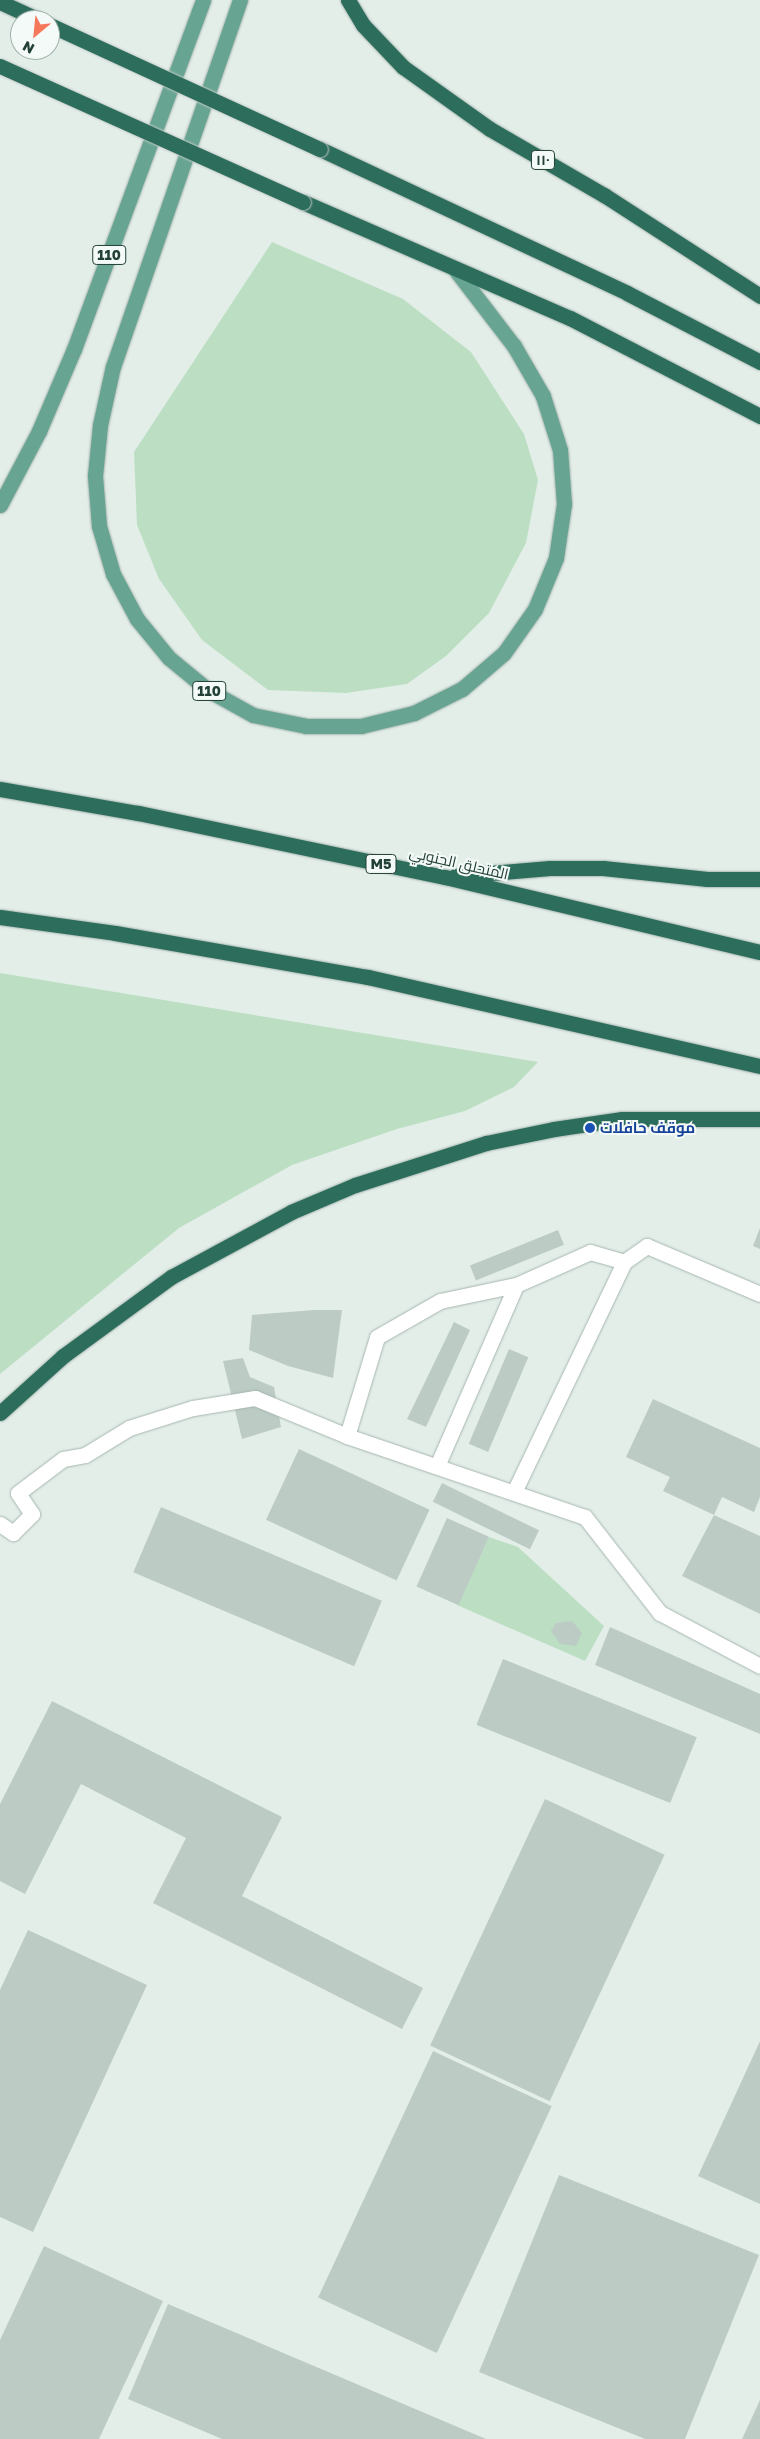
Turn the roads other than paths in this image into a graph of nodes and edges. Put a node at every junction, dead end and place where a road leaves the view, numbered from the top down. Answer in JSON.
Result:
{"nodes":[{"id":1,"x":203,"y":0,"type":"edge"},
{"id":2,"x":240,"y":0,"type":"edge"},
{"id":3,"x":348,"y":0,"type":"edge"},
{"id":4,"x":0,"y":2,"type":"edge"},
{"id":5,"x":17,"y":10,"type":"edge"},
{"id":6,"x":60,"y":30,"type":"edge"},
{"id":7,"x":0,"y":66,"type":"edge"},
{"id":8,"x":455,"y":269,"type":"junction"},
{"id":9,"x":760,"y":296,"type":"edge"},
{"id":10,"x":760,"y":362,"type":"edge"},
{"id":11,"x":760,"y":416,"type":"edge"},
{"id":12,"x":0,"y":505,"type":"edge"},
{"id":13,"x":0,"y":790,"type":"edge"},
{"id":14,"x":445,"y":877,"type":"junction"},
{"id":15,"x":760,"y":879,"type":"edge"},
{"id":16,"x":0,"y":918,"type":"edge"},
{"id":17,"x":760,"y":952,"type":"edge"},
{"id":18,"x":760,"y":1066,"type":"edge"},
{"id":19,"x":760,"y":1119,"type":"edge"},
{"id":20,"x":624,"y":1262,"type":"junction"},
{"id":21,"x":516,"y":1285,"type":"junction"},
{"id":22,"x":760,"y":1294,"type":"edge"},
{"id":23,"x":0,"y":1413,"type":"edge"},
{"id":24,"x":347,"y":1436,"type":"junction"},
{"id":25,"x":437,"y":1466,"type":"junction"},
{"id":26,"x":514,"y":1492,"type":"junction"},
{"id":27,"x":0,"y":1524,"type":"edge"},
{"id":28,"x":760,"y":1666,"type":"edge"}],
"edges":[{"from":1,"to":12,"type":"main road","number":"110"},
{"from":2,"to":8,"type":"main road","number":"110"},
{"from":3,"to":9,"type":"highway","number":"١١٠"},
{"from":4,"to":5,"type":"highway"},
{"from":6,"to":10,"type":"highway","bridge":true},
{"from":7,"to":8,"type":"highway","bridge":true},
{"from":8,"to":11,"type":"highway"},
{"from":13,"to":14,"type":"highway","name":"المتحلق الجنوبي","number":"M5"},
{"from":14,"to":15,"type":"highway"},
{"from":14,"to":17,"type":"highway","name":"المتحلق الجنوبي","number":"M5"},
{"from":16,"to":18,"type":"highway"},
{"from":19,"to":23,"type":"highway"},
{"from":20,"to":21,"type":"lane"},
{"from":20,"to":22,"type":"lane"},
{"from":20,"to":26,"type":"lane"},
{"from":21,"to":24,"type":"lane"},
{"from":21,"to":25,"type":"lane"},
{"from":24,"to":25,"type":"lane"},
{"from":24,"to":27,"type":"lane"},
{"from":25,"to":26,"type":"lane"},
{"from":26,"to":28,"type":"lane"}]}
